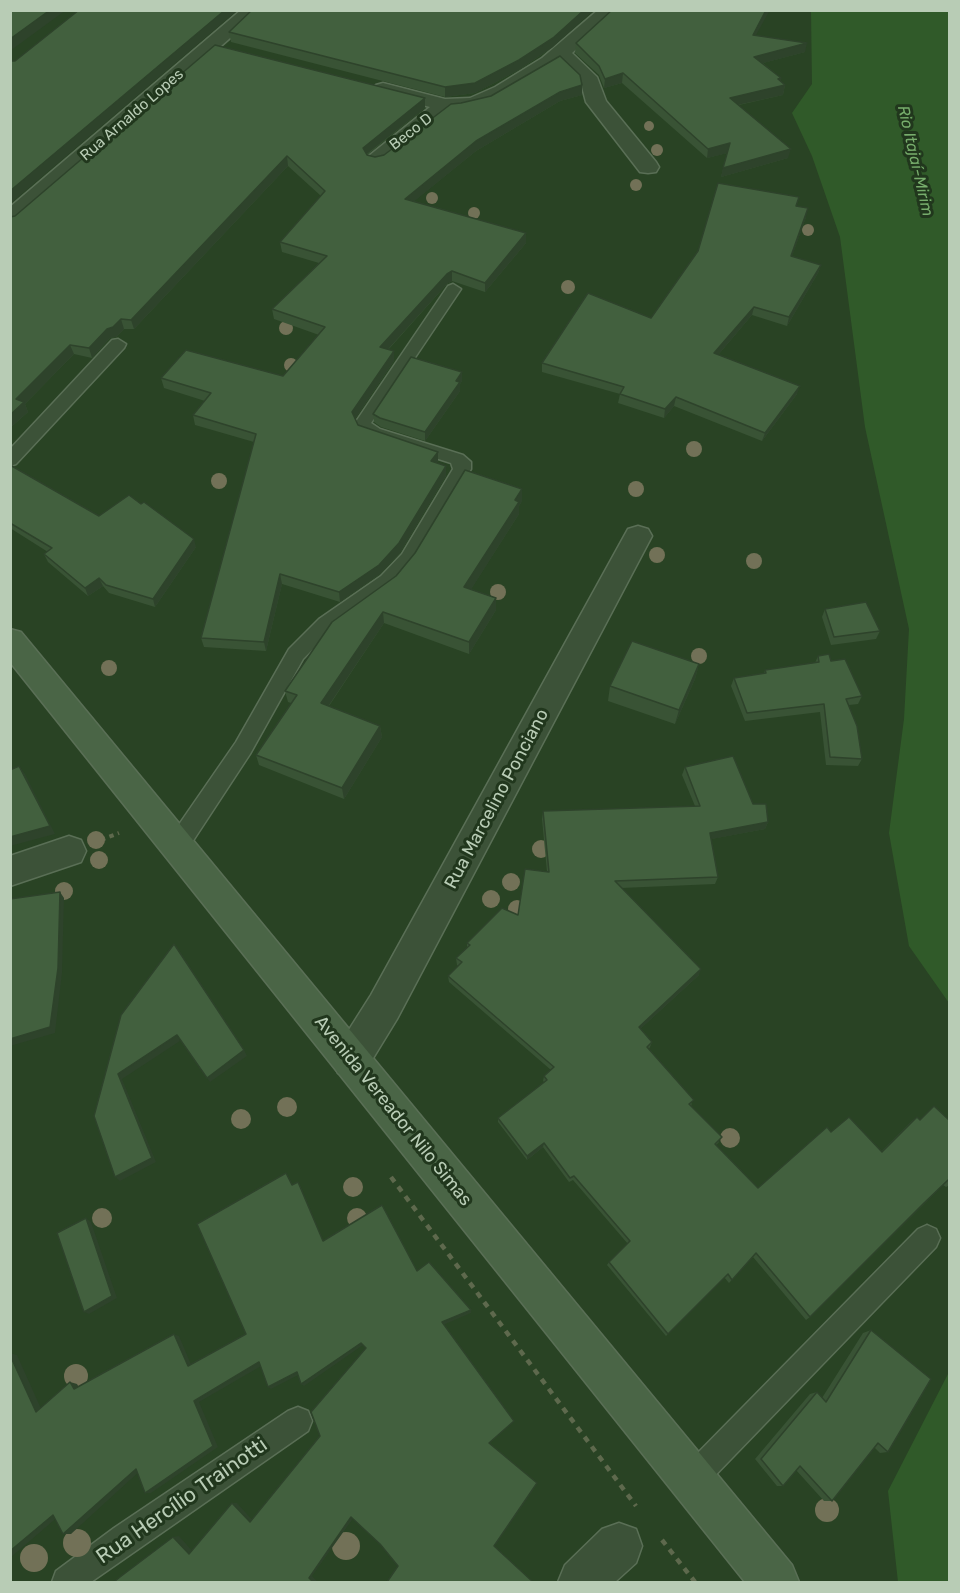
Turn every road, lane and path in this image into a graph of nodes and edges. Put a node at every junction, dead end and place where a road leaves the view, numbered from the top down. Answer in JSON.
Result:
{"nodes":[{"id":1,"x":253,"y":10,"type":"edge"},
{"id":2,"x":610,"y":10,"type":"edge"},
{"id":3,"x":561,"y":53,"type":"junction"},
{"id":4,"x":366,"y":84,"type":"edge"},
{"id":5,"x":445,"y":105,"type":"junction"},
{"id":6,"x":376,"y":159,"type":"edge"},
{"id":7,"x":648,"y":167,"type":"dead end"},
{"id":8,"x":10,"y":219,"type":"edge"},
{"id":9,"x":453,"y":289,"type":"dead end"},
{"id":10,"x":118,"y":344,"type":"dead end"},
{"id":11,"x":10,"y":460,"type":"edge"},
{"id":12,"x":638,"y":536,"type":"dead end"},
{"id":13,"x":10,"y":640,"type":"edge"},
{"id":14,"x":112,"y":824,"type":"dead end"},
{"id":15,"x":127,"y":842,"type":"dead end"},
{"id":16,"x":177,"y":846,"type":"junction"},
{"id":17,"x":69,"y":851,"type":"dead end"},
{"id":18,"x":10,"y":871,"type":"edge"},
{"id":19,"x":351,"y":1060,"type":"junction"},
{"id":20,"x":384,"y":1167,"type":"dead end"},
{"id":21,"x":927,"y":1238,"type":"dead end"},
{"id":22,"x":298,"y":1420,"type":"dead end"},
{"id":23,"x":693,"y":1478,"type":"junction"},
{"id":24,"x":639,"y":1531,"type":"junction"},
{"id":25,"x":68,"y":1582,"type":"edge"},
{"id":26,"x":582,"y":1582,"type":"edge"},
{"id":27,"x":695,"y":1582,"type":"edge"},
{"id":28,"x":776,"y":1582,"type":"edge"}],
"edges":[{"from":1,"to":8,"type":"street","name":"Rua Arnaldo Lopes"},
{"from":2,"to":3,"type":"street"},
{"from":3,"to":5,"type":"street"},
{"from":3,"to":7,"type":"street"},
{"from":4,"to":5,"type":"street"},
{"from":5,"to":6,"type":"street","name":"Beco D"},
{"from":9,"to":16,"type":"lane"},
{"from":10,"to":11,"type":"lane"},
{"from":12,"to":19,"type":"street","name":"Rua Marcelino Ponciano"},
{"from":13,"to":16,"type":"main road","name":"Avenida Vereador Nilo Simas"},
{"from":14,"to":15,"type":"path"},
{"from":16,"to":19,"type":"main road","name":"Avenida Vereador Nilo Simas"},
{"from":17,"to":18,"type":"street"},
{"from":19,"to":23,"type":"main road","name":"Avenida Vereador Nilo Simas"},
{"from":20,"to":24,"type":"path"},
{"from":21,"to":23,"type":"lane"},
{"from":22,"to":25,"type":"lane","name":"Rua Hercílio Trainotti"},
{"from":23,"to":28,"type":"main road","name":"Avenida Vereador Nilo Simas"},
{"from":24,"to":26,"type":"street"},
{"from":24,"to":27,"type":"path"}]}
